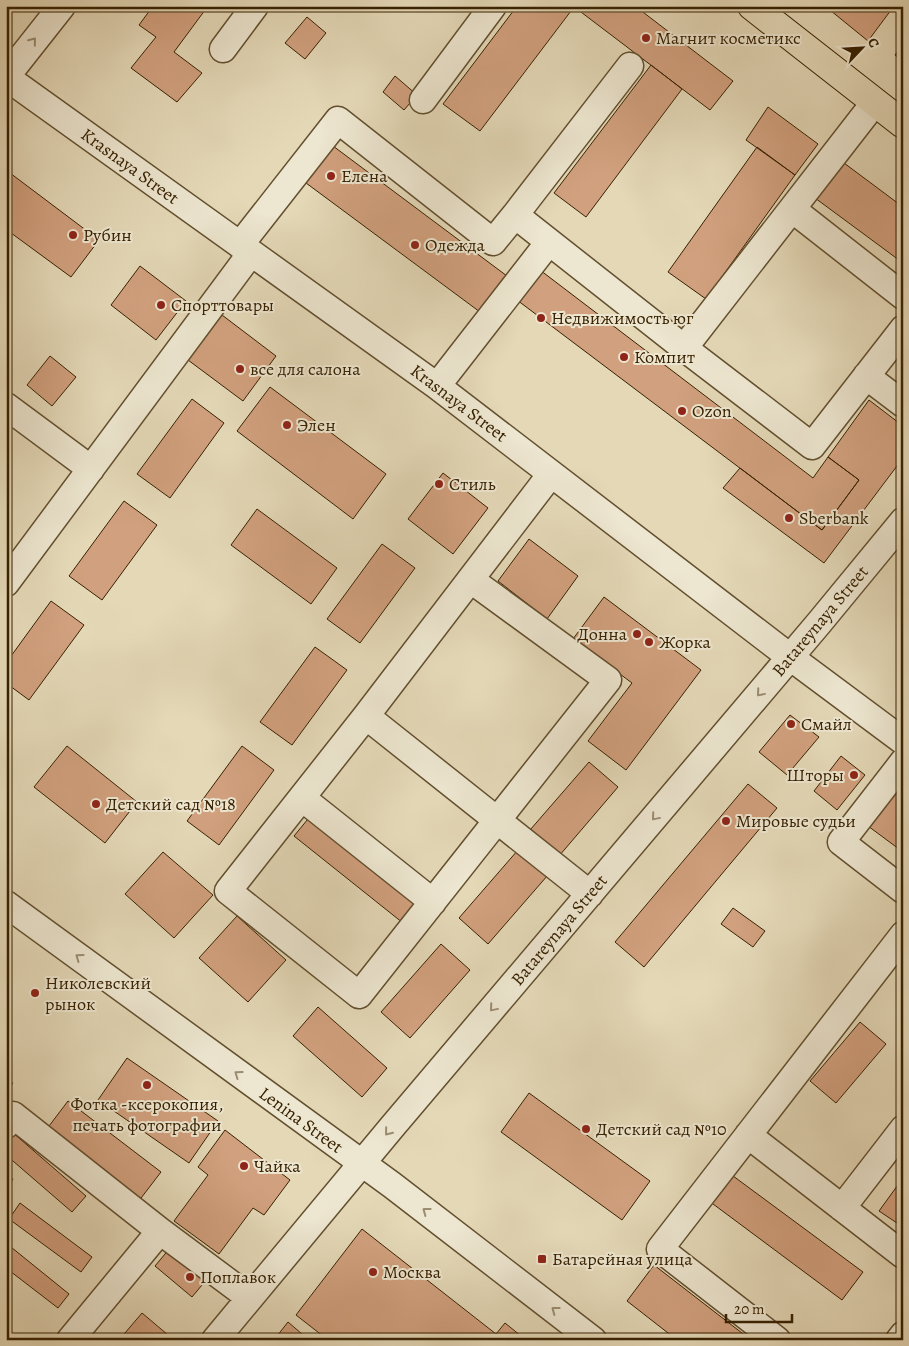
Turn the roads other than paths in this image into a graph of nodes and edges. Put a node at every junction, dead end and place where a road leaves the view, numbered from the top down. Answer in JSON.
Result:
{"nodes":[{"id":1,"x":62,"y":6,"type":"edge"},
{"id":2,"x":255,"y":6,"type":"edge"},
{"id":3,"x":493,"y":6,"type":"edge"},
{"id":4,"x":752,"y":6,"type":"edge"},
{"id":5,"x":223,"y":49,"type":"dead end"},
{"id":6,"x":630,"y":66,"type":"dead end"},
{"id":7,"x":6,"y":77,"type":"edge"},
{"id":8,"x":423,"y":100,"type":"dead end"},
{"id":9,"x":875,"y":102,"type":"junction"},
{"id":10,"x":903,"y":124,"type":"edge"},
{"id":11,"x":792,"y":209,"type":"junction"},
{"id":12,"x":515,"y":215,"type":"junction"},
{"id":13,"x":549,"y":242,"type":"junction"},
{"id":14,"x":246,"y":249,"type":"junction"},
{"id":15,"x":903,"y":296,"type":"edge"},
{"id":16,"x":903,"y":329,"type":"edge"},
{"id":17,"x":684,"y":348,"type":"junction"},
{"id":18,"x":866,"y":376,"type":"junction"},
{"id":19,"x":437,"y":386,"type":"junction"},
{"id":20,"x":903,"y":404,"type":"edge"},
{"id":21,"x":6,"y":406,"type":"edge"},
{"id":22,"x":91,"y":469,"type":"junction"},
{"id":23,"x":551,"y":474,"type":"junction"},
{"id":24,"x":903,"y":521,"type":"edge"},
{"id":25,"x":471,"y":580,"type":"junction"},
{"id":26,"x":6,"y":583,"type":"edge"},
{"id":27,"x":790,"y":657,"type":"junction"},
{"id":28,"x":366,"y":716,"type":"junction"},
{"id":29,"x":903,"y":741,"type":"edge"},
{"id":30,"x":903,"y":762,"type":"edge"},
{"id":31,"x":302,"y":798,"type":"junction"},
{"id":32,"x":497,"y":820,"type":"junction"},
{"id":33,"x":903,"y":890,"type":"edge"},
{"id":34,"x":590,"y":894,"type":"junction"},
{"id":35,"x":433,"y":902,"type":"junction"},
{"id":36,"x":6,"y":904,"type":"edge"},
{"id":37,"x":903,"y":935,"type":"edge"},
{"id":38,"x":6,"y":1125,"type":"edge"},
{"id":39,"x":903,"y":1130,"type":"edge"},
{"id":40,"x":748,"y":1135,"type":"junction"},
{"id":41,"x":362,"y":1164,"type":"junction"},
{"id":42,"x":842,"y":1208,"type":"junction"},
{"id":43,"x":160,"y":1231,"type":"junction"},
{"id":44,"x":903,"y":1255,"type":"edge"},
{"id":45,"x":250,"y":1298,"type":"junction"},
{"id":46,"x":903,"y":1335,"type":"edge"},
{"id":47,"x":70,"y":1340,"type":"edge"},
{"id":48,"x":215,"y":1340,"type":"edge"},
{"id":49,"x":593,"y":1340,"type":"edge"},
{"id":50,"x":777,"y":1340,"type":"edge"},
{"id":51,"x":899,"y":1340,"type":"edge"}],
"edges":[{"from":7,"to":1,"type":"street","one_way":true},
{"from":2,"to":5,"type":"street"},
{"from":3,"to":8,"type":"street"},
{"from":4,"to":9,"type":"main road"},
{"from":6,"to":12,"type":"street"},
{"from":7,"to":14,"type":"street","name":"Krasnaya Street"},
{"from":9,"to":10,"type":"main road"},
{"from":9,"to":11,"type":"street"},
{"from":11,"to":15,"type":"street"},
{"from":11,"to":17,"type":"street"},
{"from":12,"to":13,"type":"street"},
{"from":12,"to":14,"type":"street"},
{"from":13,"to":17,"type":"street"},
{"from":13,"to":19,"type":"street"},
{"from":14,"to":19,"type":"street","name":"Krasnaya Street"},
{"from":14,"to":22,"type":"street"},
{"from":16,"to":18,"type":"street"},
{"from":17,"to":18,"type":"street"},
{"from":18,"to":20,"type":"street"},
{"from":19,"to":23,"type":"street","name":"Krasnaya Street"},
{"from":21,"to":22,"type":"street"},
{"from":22,"to":26,"type":"street"},
{"from":23,"to":25,"type":"street"},
{"from":23,"to":27,"type":"street","name":"Krasnaya Street"},
{"from":24,"to":27,"type":"street","name":"Batareynaya Street"},
{"from":25,"to":28,"type":"street"},
{"from":25,"to":32,"type":"street"},
{"from":27,"to":29,"type":"street","name":"Krasnaya Street"},
{"from":27,"to":34,"type":"street","name":"Batareynaya Street","one_way":true},
{"from":28,"to":31,"type":"street"},
{"from":28,"to":32,"type":"street"},
{"from":30,"to":33,"type":"street"},
{"from":31,"to":35,"type":"street"},
{"from":31,"to":35,"type":"street"},
{"from":32,"to":34,"type":"street"},
{"from":32,"to":35,"type":"street"},
{"from":34,"to":41,"type":"street","name":"Batareynaya Street","one_way":true},
{"from":41,"to":36,"type":"street","name":"Lenina Street","one_way":true},
{"from":37,"to":40,"type":"street"},
{"from":38,"to":43,"type":"street"},
{"from":39,"to":42,"type":"street"},
{"from":40,"to":42,"type":"street"},
{"from":40,"to":50,"type":"street"},
{"from":41,"to":45,"type":"street","name":"Batareynaya Street"},
{"from":49,"to":41,"type":"street","name":"Lenina Street","one_way":true},
{"from":42,"to":44,"type":"street"},
{"from":43,"to":45,"type":"street"},
{"from":43,"to":47,"type":"street"},
{"from":45,"to":48,"type":"street","name":"Batareynaya Street"},
{"from":46,"to":51,"type":"street"}]}
